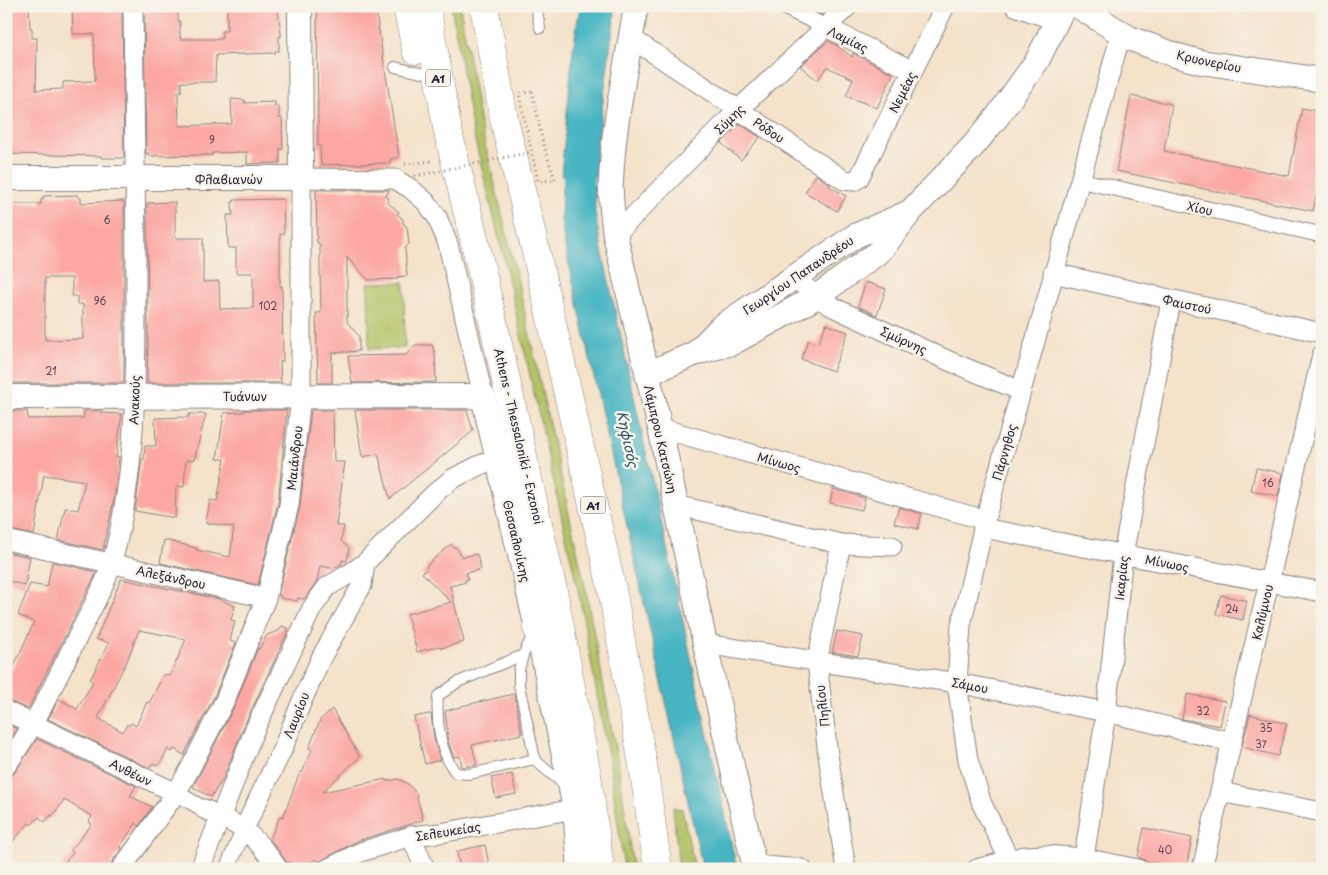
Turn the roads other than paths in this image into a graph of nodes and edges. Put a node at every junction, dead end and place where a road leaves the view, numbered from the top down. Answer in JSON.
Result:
{"nodes":[{"id":1,"x":133,"y":6,"type":"edge"},
{"id":2,"x":300,"y":6,"type":"edge"},
{"id":3,"x":407,"y":6,"type":"edge"},
{"id":4,"x":426,"y":6,"type":"edge"},
{"id":5,"x":484,"y":6,"type":"edge"},
{"id":6,"x":536,"y":6,"type":"edge"},
{"id":7,"x":636,"y":6,"type":"edge"},
{"id":8,"x":782,"y":6,"type":"edge"},
{"id":9,"x":848,"y":6,"type":"edge"},
{"id":10,"x":945,"y":6,"type":"edge"},
{"id":11,"x":1015,"y":6,"type":"edge"},
{"id":12,"x":1078,"y":6,"type":"edge"},
{"id":13,"x":1061,"y":14,"type":"edge"},
{"id":14,"x":540,"y":28,"type":"dead end"},
{"id":15,"x":826,"y":28,"type":"junction"},
{"id":16,"x":1121,"y":34,"type":"junction"},
{"id":17,"x":631,"y":38,"type":"junction"},
{"id":18,"x":395,"y":67,"type":"dead end"},
{"id":19,"x":913,"y":71,"type":"junction"},
{"id":20,"x":421,"y":73,"type":"junction"},
{"id":21,"x":1322,"y":80,"type":"edge"},
{"id":22,"x":739,"y":109,"type":"junction"},
{"id":23,"x":453,"y":154,"type":"junction"},
{"id":24,"x":6,"y":178,"type":"edge"},
{"id":25,"x":301,"y":178,"type":"junction"},
{"id":26,"x":859,"y":178,"type":"joint"},
{"id":27,"x":136,"y":179,"type":"junction"},
{"id":28,"x":1079,"y":180,"type":"junction"},
{"id":29,"x":910,"y":212,"type":"junction"},
{"id":30,"x":437,"y":217,"type":"joint"},
{"id":31,"x":1322,"y":235,"type":"edge"},
{"id":32,"x":614,"y":236,"type":"junction"},
{"id":33,"x":1053,"y":273,"type":"junction"},
{"id":34,"x":795,"y":277,"type":"junction"},
{"id":35,"x":816,"y":297,"type":"junction"},
{"id":36,"x":1171,"y":301,"type":"junction"},
{"id":37,"x":1322,"y":334,"type":"edge"},
{"id":38,"x":696,"y":353,"type":"junction"},
{"id":39,"x":1322,"y":355,"type":"edge"},
{"id":40,"x":647,"y":374,"type":"junction"},
{"id":41,"x":1021,"y":391,"type":"junction"},
{"id":42,"x":136,"y":396,"type":"junction"},
{"id":43,"x":301,"y":396,"type":"junction"},
{"id":44,"x":483,"y":396,"type":"junction"},
{"id":45,"x":6,"y":397,"type":"edge"},
{"id":46,"x":660,"y":428,"type":"junction"},
{"id":47,"x":498,"y":459,"type":"junction"},
{"id":48,"x":676,"y":506,"type":"junction"},
{"id":49,"x":984,"y":524,"type":"junction"},
{"id":50,"x":6,"y":540,"type":"edge"},
{"id":51,"x":841,"y":544,"type":"junction"},
{"id":52,"x":892,"y":546,"type":"dead end"},
{"id":53,"x":1123,"y":555,"type":"junction"},
{"id":54,"x":365,"y":563,"type":"junction"},
{"id":55,"x":111,"y":564,"type":"junction"},
{"id":56,"x":1269,"y":582,"type":"junction"},
{"id":57,"x":1322,"y":592,"type":"edge"},
{"id":58,"x":266,"y":598,"type":"junction"},
{"id":59,"x":555,"y":600,"type":"junction"},
{"id":60,"x":537,"y":628,"type":"junction"},
{"id":61,"x":705,"y":644,"type":"junction"},
{"id":62,"x":523,"y":655,"type":"junction"},
{"id":63,"x":817,"y":662,"type":"junction"},
{"id":64,"x":957,"y":683,"type":"junction"},
{"id":65,"x":6,"y":711,"type":"edge"},
{"id":66,"x":1106,"y":712,"type":"junction"},
{"id":67,"x":34,"y":725,"type":"junction"},
{"id":68,"x":1232,"y":742,"type":"junction"},
{"id":69,"x":535,"y":759,"type":"junction"},
{"id":70,"x":6,"y":766,"type":"edge"},
{"id":71,"x":1220,"y":792,"type":"junction"},
{"id":72,"x":176,"y":793,"type":"junction"},
{"id":73,"x":574,"y":802,"type":"junction"},
{"id":74,"x":212,"y":812,"type":"junction"},
{"id":75,"x":1322,"y":812,"type":"edge"},
{"id":76,"x":248,"y":833,"type":"junction"},
{"id":77,"x":411,"y":836,"type":"junction"},
{"id":78,"x":1084,"y":858,"type":"junction"},
{"id":79,"x":1012,"y":865,"type":"edge"},
{"id":80,"x":754,"y":867,"type":"edge"},
{"id":81,"x":121,"y":869,"type":"edge"},
{"id":82,"x":200,"y":869,"type":"edge"},
{"id":83,"x":227,"y":869,"type":"edge"},
{"id":84,"x":278,"y":869,"type":"edge"},
{"id":85,"x":327,"y":869,"type":"edge"},
{"id":86,"x":425,"y":869,"type":"edge"},
{"id":87,"x":580,"y":869,"type":"edge"},
{"id":88,"x":594,"y":869,"type":"edge"},
{"id":89,"x":600,"y":869,"type":"edge"},
{"id":90,"x":658,"y":869,"type":"edge"},
{"id":91,"x":802,"y":869,"type":"edge"},
{"id":92,"x":846,"y":869,"type":"edge"},
{"id":93,"x":977,"y":869,"type":"edge"},
{"id":94,"x":1138,"y":869,"type":"edge"},
{"id":95,"x":1202,"y":869,"type":"edge"}],
"edges":[{"from":1,"to":27,"type":"street","name":"Ανακούς"},
{"from":2,"to":25,"type":"street","name":"Μαιάνδρου"},
{"from":3,"to":20,"type":"highway"},
{"from":4,"to":23,"type":"highway","name":"Athens - Thessaloniki - Evzonoi","number":"Α1"},
{"from":5,"to":90,"type":"highway","number":"Α1"},
{"from":6,"to":14,"type":"lane"},
{"from":7,"to":17,"type":"street","name":"Λάμπρου Κατσώνη"},
{"from":8,"to":15,"type":"street","name":"Λαμίας"},
{"from":9,"to":15,"type":"street","name":"Σύμης"},
{"from":10,"to":19,"type":"street","name":"Νεμέας"},
{"from":11,"to":13,"type":"street"},
{"from":12,"to":16,"type":"street","name":"Κρυονερίου"},
{"from":13,"to":29,"type":"street","name":"Γεωργίου Παπανδρέου"},
{"from":15,"to":19,"type":"street","name":"Λαμίας"},
{"from":15,"to":22,"type":"street","name":"Σύμης"},
{"from":16,"to":21,"type":"street","name":"Κρυονερίου"},
{"from":16,"to":28,"type":"street","name":"Πάρνηθος"},
{"from":17,"to":22,"type":"street","name":"Ρόδου"},
{"from":17,"to":32,"type":"street","name":"Λάμπρου Κατσώνη"},
{"from":18,"to":20,"type":"lane"},
{"from":19,"to":26,"type":"street","name":"Νεμέας"},
{"from":20,"to":23,"type":"highway"},
{"from":22,"to":26,"type":"street","name":"Ρόδου"},
{"from":22,"to":32,"type":"street","name":"Σύμης"},
{"from":23,"to":59,"type":"highway","name":"Athens - Thessaloniki - Evzonoi","number":"Α1"},
{"from":24,"to":27,"type":"street","name":"Φλαβιανών"},
{"from":25,"to":27,"type":"street","name":"Φλαβιανών"},
{"from":25,"to":30,"type":"street","name":"Φλαβιανών"},
{"from":25,"to":43,"type":"street","name":"Μαιάνδρου"},
{"from":27,"to":42,"type":"street","name":"Ανακούς"},
{"from":28,"to":31,"type":"street","name":"Χίου"},
{"from":28,"to":33,"type":"street","name":"Πάρνηθος"},
{"from":29,"to":34,"type":"street","name":"Γεωργίου Παπανδρέου"},
{"from":29,"to":35,"type":"street","name":"Γεωργίου Παπανδρέου"},
{"from":30,"to":44,"type":"street","name":"Θεσσαλονίκης"},
{"from":32,"to":40,"type":"street","name":"Λάμπρου Κατσώνη"},
{"from":33,"to":36,"type":"street","name":"Φαιστού"},
{"from":33,"to":41,"type":"street","name":"Πάρνηθος"},
{"from":34,"to":35,"type":"street","name":"Σμύρνης"},
{"from":34,"to":38,"type":"street","name":"Γεωργίου Παπανδρέου"},
{"from":35,"to":38,"type":"street","name":"Γεωργίου Παπανδρέου"},
{"from":35,"to":41,"type":"street","name":"Σμύρνης"},
{"from":36,"to":37,"type":"street","name":"Φαιστού"},
{"from":36,"to":53,"type":"street","name":"Ικαρίας"},
{"from":38,"to":40,"type":"street","name":"Γεωργίου Παπανδρέου"},
{"from":39,"to":56,"type":"street","name":"Καλύμνου"},
{"from":40,"to":46,"type":"street","name":"Λάμπρου Κατσώνη"},
{"from":41,"to":49,"type":"street","name":"Πάρνηθος"},
{"from":42,"to":43,"type":"street","name":"Τυάνων"},
{"from":42,"to":45,"type":"street","name":"Τυάνων"},
{"from":42,"to":55,"type":"street","name":"Ανακούς"},
{"from":43,"to":44,"type":"street","name":"Τυάνων"},
{"from":43,"to":58,"type":"street","name":"Μαιάνδρου"},
{"from":44,"to":47,"type":"street","name":"Θεσσαλονίκης"},
{"from":46,"to":48,"type":"street","name":"Λάμπρου Κατσώνη"},
{"from":46,"to":49,"type":"street","name":"Μίνωος"},
{"from":47,"to":54,"type":"street"},
{"from":47,"to":60,"type":"street","name":"Θεσσαλονίκης"},
{"from":48,"to":51,"type":"street"},
{"from":48,"to":61,"type":"street","name":"Λάμπρου Κατσώνη"},
{"from":49,"to":53,"type":"street","name":"Μίνωος"},
{"from":49,"to":64,"type":"street","name":"Πάρνηθος"},
{"from":50,"to":55,"type":"street","name":"Αλεξάνδρου"},
{"from":51,"to":52,"type":"street"},
{"from":51,"to":63,"type":"street","name":"Πηλίου"},
{"from":53,"to":56,"type":"street","name":"Μίνωος"},
{"from":53,"to":66,"type":"street","name":"Ικαρίας"},
{"from":54,"to":74,"type":"street"},
{"from":54,"to":76,"type":"street","name":"Λαυρίου"},
{"from":55,"to":58,"type":"street","name":"Αλεξάνδρου"},
{"from":55,"to":67,"type":"street","name":"Ανακούς"},
{"from":56,"to":57,"type":"street","name":"Μίνωος"},
{"from":56,"to":68,"type":"street","name":"Καλύμνου"},
{"from":58,"to":72,"type":"street","name":"Μαιάνδρου"},
{"from":59,"to":60,"type":"highway"},
{"from":59,"to":89,"type":"highway","name":"Athens - Thessaloniki - Evzonoi","number":"Α1"},
{"from":60,"to":62,"type":"lane"},
{"from":60,"to":73,"type":"street","name":"Θεσσαλονίκης"},
{"from":61,"to":63,"type":"street","name":"Σάμου"},
{"from":61,"to":80,"type":"street","name":"Λάμπρου Κατσώνη"},
{"from":62,"to":69,"type":"lane"},
{"from":62,"to":69,"type":"lane"},
{"from":63,"to":64,"type":"street","name":"Σάμου"},
{"from":63,"to":92,"type":"street","name":"Πηλίου"},
{"from":64,"to":66,"type":"street","name":"Σάμου"},
{"from":64,"to":79,"type":"street","name":"Πάρνηθος"},
{"from":65,"to":67,"type":"street","name":"Ανθέων"},
{"from":66,"to":68,"type":"street","name":"Σάμου"},
{"from":66,"to":78,"type":"street","name":"Ικαρίας"},
{"from":67,"to":70,"type":"street","name":"Ανακούς"},
{"from":67,"to":72,"type":"street","name":"Ανθέων"},
{"from":68,"to":71,"type":"street","name":"Καλύμνου"},
{"from":69,"to":73,"type":"lane"},
{"from":71,"to":75,"type":"street"},
{"from":71,"to":95,"type":"street","name":"Καλύμνου"},
{"from":72,"to":74,"type":"street","name":"Ανθέων"},
{"from":72,"to":81,"type":"street","name":"Μαιάνδρου"},
{"from":73,"to":77,"type":"street","name":"Σελευκείας"},
{"from":73,"to":87,"type":"street","name":"Θεσσαλονίκης"},
{"from":73,"to":88,"type":"highway"},
{"from":74,"to":76,"type":"street","name":"Ανθέων"},
{"from":74,"to":82,"type":"street"},
{"from":76,"to":83,"type":"street","name":"Λαυρίου"},
{"from":76,"to":84,"type":"street"},
{"from":77,"to":85,"type":"street","name":"Σελευκείας"},
{"from":77,"to":86,"type":"street"},
{"from":78,"to":79,"type":"street"},
{"from":78,"to":94,"type":"street"},
{"from":79,"to":93,"type":"street"},
{"from":80,"to":91,"type":"street"}]}
